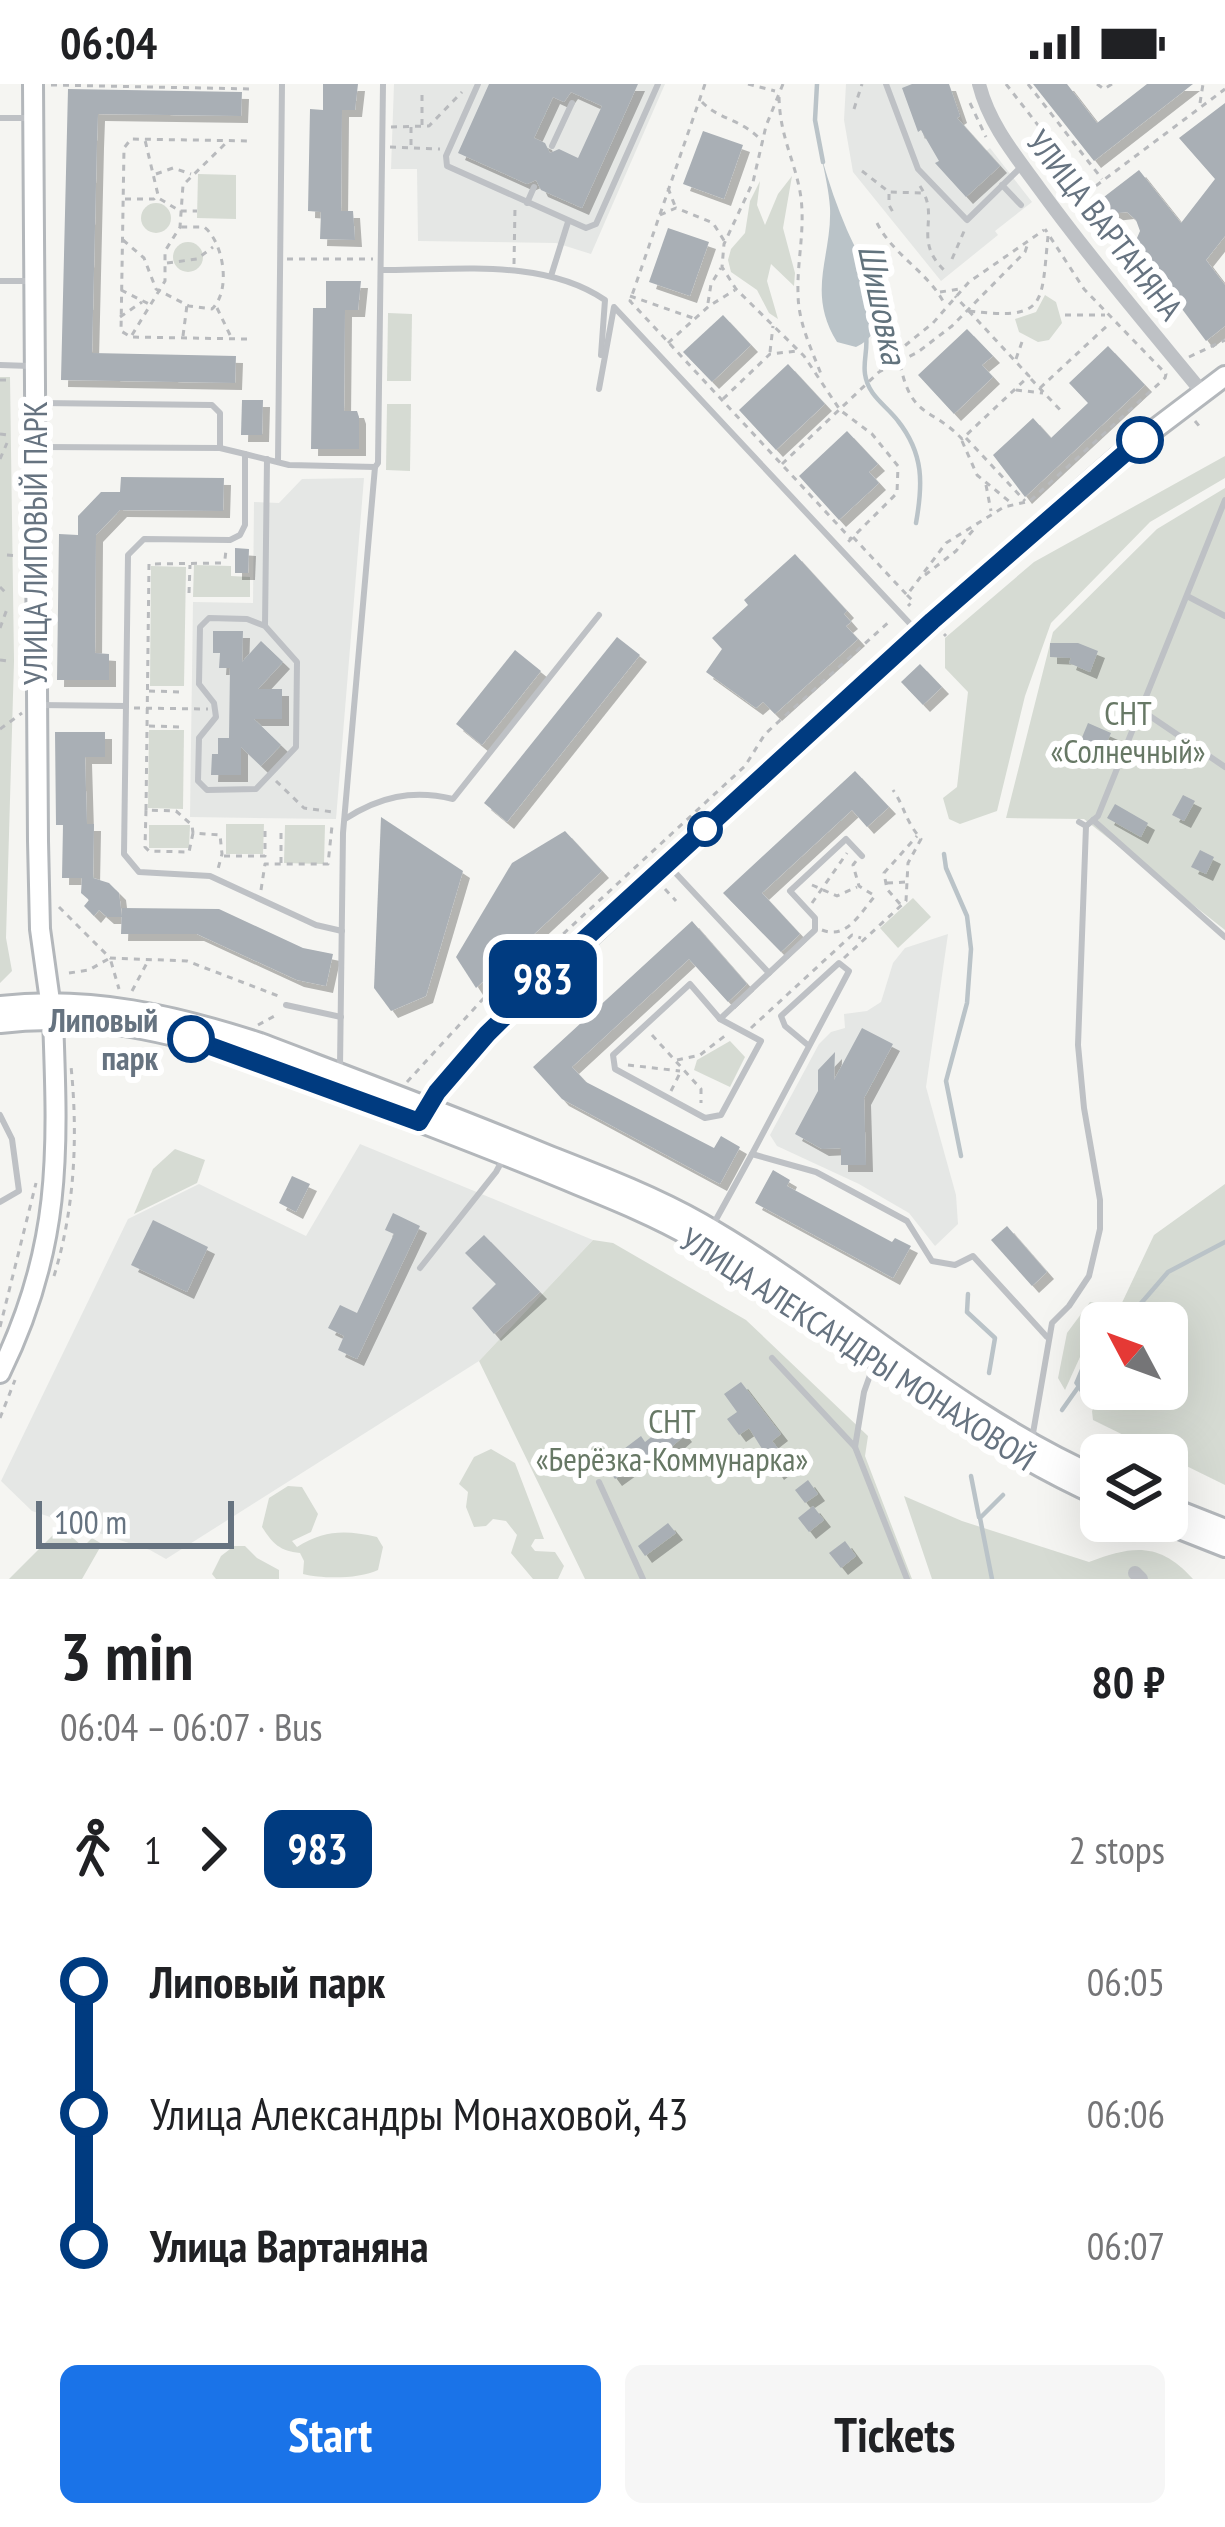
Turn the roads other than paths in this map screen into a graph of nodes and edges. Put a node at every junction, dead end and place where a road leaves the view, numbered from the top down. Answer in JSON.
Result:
{"nodes":[{"id":1,"x":33,"y":84,"type":"edge"},
{"id":2,"x":282,"y":84,"type":"edge"},
{"id":3,"x":383,"y":84,"type":"edge"},
{"id":4,"x":474,"y":84,"type":"edge"},
{"id":5,"x":658,"y":84,"type":"edge"},
{"id":6,"x":886,"y":84,"type":"edge"},
{"id":7,"x":979,"y":84,"type":"edge"},
{"id":8,"x":572,"y":103,"type":"dead end"},
{"id":9,"x":0,"y":118,"type":"edge"},
{"id":10,"x":33,"y":118,"type":"junction"},
{"id":11,"x":552,"y":146,"type":"dead end"},
{"id":12,"x":1022,"y":165,"type":"junction"},
{"id":13,"x":1002,"y":185,"type":"junction"},
{"id":14,"x":534,"y":187,"type":"dead end"},
{"id":15,"x":527,"y":203,"type":"junction"},
{"id":16,"x":1021,"y":205,"type":"dead end"},
{"id":17,"x":568,"y":221,"type":"junction"},
{"id":18,"x":381,"y":270,"type":"junction"},
{"id":19,"x":550,"y":276,"type":"junction"},
{"id":20,"x":0,"y":281,"type":"edge"},
{"id":21,"x":33,"y":281,"type":"junction"},
{"id":22,"x":0,"y":365,"type":"edge"},
{"id":23,"x":34,"y":366,"type":"junction"},
{"id":24,"x":1225,"y":376,"type":"edge"},
{"id":25,"x":1202,"y":392,"type":"junction"},
{"id":26,"x":34,"y":403,"type":"junction"},
{"id":27,"x":34,"y":447,"type":"junction"},
{"id":28,"x":220,"y":448,"type":"junction"},
{"id":29,"x":245,"y":454,"type":"junction"},
{"id":30,"x":267,"y":459,"type":"junction"},
{"id":31,"x":278,"y":461,"type":"junction"},
{"id":32,"x":375,"y":466,"type":"junction"},
{"id":33,"x":1225,"y":500,"type":"edge"},
{"id":34,"x":1186,"y":596,"type":"junction"},
{"id":35,"x":599,"y":616,"type":"dead end"},
{"id":36,"x":1225,"y":616,"type":"edge"},
{"id":37,"x":265,"y":626,"type":"junction"},
{"id":38,"x":919,"y":632,"type":"junction"},
{"id":39,"x":36,"y":705,"type":"junction"},
{"id":40,"x":126,"y":707,"type":"junction"},
{"id":41,"x":1141,"y":710,"type":"junction"},
{"id":42,"x":1225,"y":767,"type":"edge"},
{"id":43,"x":344,"y":819,"type":"junction"},
{"id":44,"x":1086,"y":823,"type":"junction"},
{"id":45,"x":862,"y":856,"type":"dead end"},
{"id":46,"x":667,"y":864,"type":"junction"},
{"id":47,"x":342,"y":931,"type":"junction"},
{"id":48,"x":1225,"y":937,"type":"edge"},
{"id":49,"x":769,"y":973,"type":"junction"},
{"id":50,"x":286,"y":1005,"type":"road end"},
{"id":51,"x":0,"y":1006,"type":"edge"},
{"id":52,"x":51,"y":1009,"type":"junction"},
{"id":53,"x":341,"y":1017,"type":"junction"},
{"id":54,"x":720,"y":1019,"type":"junction"},
{"id":55,"x":0,"y":1023,"type":"edge"},
{"id":56,"x":809,"y":1046,"type":"junction"},
{"id":57,"x":340,"y":1074,"type":"junction"},
{"id":58,"x":0,"y":1115,"type":"edge"},
{"id":59,"x":423,"y":1115,"type":"junction"},
{"id":60,"x":752,"y":1154,"type":"junction"},
{"id":61,"x":504,"y":1155,"type":"junction"},
{"id":62,"x":0,"y":1202,"type":"edge"},
{"id":63,"x":711,"y":1229,"type":"junction"},
{"id":64,"x":420,"y":1268,"type":"dead end"},
{"id":65,"x":1047,"y":1337,"type":"junction"},
{"id":66,"x":772,"y":1358,"type":"dead end"},
{"id":67,"x":876,"y":1361,"type":"junction"},
{"id":68,"x":0,"y":1373,"type":"edge"},
{"id":69,"x":1030,"y":1444,"type":"junction"},
{"id":70,"x":855,"y":1447,"type":"junction"},
{"id":71,"x":1080,"y":1468,"type":"edge"},
{"id":72,"x":599,"y":1482,"type":"dead end"},
{"id":73,"x":1080,"y":1488,"type":"edge"},
{"id":74,"x":1188,"y":1514,"type":"edge"},
{"id":75,"x":1225,"y":1529,"type":"edge"},
{"id":76,"x":1188,"y":1532,"type":"edge"},
{"id":77,"x":1225,"y":1547,"type":"edge"},
{"id":78,"x":643,"y":1579,"type":"edge"},
{"id":79,"x":907,"y":1579,"type":"edge"}],
"edges":[{"from":1,"to":10,"type":"main road","name":"УЛИЦА ЛИПОВЫЙ ПАРК"},
{"from":2,"to":31,"type":"lane"},
{"from":3,"to":18,"type":"lane"},
{"from":4,"to":15,"type":"lane"},
{"from":5,"to":17,"type":"lane"},
{"from":6,"to":13,"type":"lane"},
{"from":7,"to":12,"type":"street","name":"УЛИЦА ВАРТАНЯНА"},
{"from":8,"to":11,"type":"lane"},
{"from":9,"to":10,"type":"lane"},
{"from":10,"to":21,"type":"main road","name":"УЛИЦА ЛИПОВЫЙ ПАРК"},
{"from":12,"to":13,"type":"lane"},
{"from":12,"to":25,"type":"street","name":"УЛИЦА ВАРТАНЯНА"},
{"from":13,"to":16,"type":"lane"},
{"from":14,"to":15,"type":"lane"},
{"from":15,"to":17,"type":"lane"},
{"from":17,"to":19,"type":"lane"},
{"from":18,"to":19,"type":"lane"},
{"from":18,"to":32,"type":"lane"},
{"from":19,"to":38,"type":"lane"},
{"from":20,"to":21,"type":"lane"},
{"from":21,"to":23,"type":"main road","name":"УЛИЦА ЛИПОВЫЙ ПАРК"},
{"from":22,"to":23,"type":"lane"},
{"from":23,"to":26,"type":"main road","name":"УЛИЦА ЛИПОВЫЙ ПАРК"},
{"from":24,"to":25,"type":"main road"},
{"from":25,"to":38,"type":"main road"},
{"from":26,"to":27,"type":"main road","name":"УЛИЦА ЛИПОВЫЙ ПАРК"},
{"from":26,"to":28,"type":"lane"},
{"from":27,"to":28,"type":"lane"},
{"from":27,"to":39,"type":"main road","name":"УЛИЦА ЛИПОВЫЙ ПАРК"},
{"from":28,"to":29,"type":"lane"},
{"from":29,"to":30,"type":"lane"},
{"from":29,"to":40,"type":"lane"},
{"from":30,"to":31,"type":"lane"},
{"from":30,"to":37,"type":"lane"},
{"from":31,"to":32,"type":"lane"},
{"from":32,"to":43,"type":"lane"},
{"from":33,"to":34,"type":"lane"},
{"from":34,"to":36,"type":"lane"},
{"from":34,"to":41,"type":"lane"},
{"from":35,"to":43,"type":"lane"},
{"from":37,"to":37,"type":"lane"},
{"from":38,"to":46,"type":"main road"},
{"from":39,"to":40,"type":"lane"},
{"from":39,"to":52,"type":"main road","name":"УЛИЦА ЛИПОВЫЙ ПАРК"},
{"from":40,"to":47,"type":"lane"},
{"from":41,"to":42,"type":"lane"},
{"from":41,"to":44,"type":"lane"},
{"from":43,"to":47,"type":"lane"},
{"from":44,"to":48,"type":"lane"},
{"from":44,"to":65,"type":"lane"},
{"from":45,"to":49,"type":"lane"},
{"from":46,"to":49,"type":"lane"},
{"from":46,"to":59,"type":"main road"},
{"from":47,"to":53,"type":"lane"},
{"from":49,"to":54,"type":"lane"},
{"from":50,"to":53,"type":"lane"},
{"from":51,"to":52,"type":"main road","name":"УЛИЦА АЛЕКСАНДРЫ МОНАХОВОЙ"},
{"from":52,"to":55,"type":"main road","name":"УЛИЦА АЛЕКСАНДРЫ МОНАХОВОЙ"},
{"from":52,"to":57,"type":"main road","name":"УЛИЦА АЛЕКСАНДРЫ МОНАХОВОЙ"},
{"from":52,"to":59,"type":"main road","name":"УЛИЦА АЛЕКСАНДРЫ МОНАХОВОЙ"},
{"from":52,"to":68,"type":"main road","name":"УЛИЦА ЛИПОВЫЙ ПАРК"},
{"from":53,"to":57,"type":"lane"},
{"from":54,"to":54,"type":"lane"},
{"from":56,"to":56,"type":"lane"},
{"from":56,"to":60,"type":"lane"},
{"from":57,"to":59,"type":"main road","name":"УЛИЦА АЛЕКСАНДРЫ МОНАХОВОЙ"},
{"from":58,"to":62,"type":"lane"},
{"from":59,"to":61,"type":"main road","name":"УЛИЦА АЛЕКСАНДРЫ МОНАХОВОЙ"},
{"from":59,"to":63,"type":"main road","name":"УЛИЦА АЛЕКСАНДРЫ МОНАХОВОЙ"},
{"from":60,"to":63,"type":"lane"},
{"from":60,"to":65,"type":"lane"},
{"from":61,"to":64,"type":"lane"},
{"from":61,"to":67,"type":"main road","name":"УЛИЦА АЛЕКСАНДРЫ МОНАХОВОЙ"},
{"from":63,"to":69,"type":"main road","name":"УЛИЦА АЛЕКСАНДРЫ МОНАХОВОЙ"},
{"from":65,"to":69,"type":"lane"},
{"from":66,"to":70,"type":"lane"},
{"from":67,"to":70,"type":"lane"},
{"from":67,"to":73,"type":"main road","name":"УЛИЦА АЛЕКСАНДРЫ МОНАХОВОЙ"},
{"from":69,"to":71,"type":"main road","name":"УЛИЦА АЛЕКСАНДРЫ МОНАХОВОЙ"},
{"from":70,"to":79,"type":"lane"},
{"from":72,"to":78,"type":"lane"},
{"from":74,"to":75,"type":"main road"},
{"from":76,"to":77,"type":"main road"}]}
